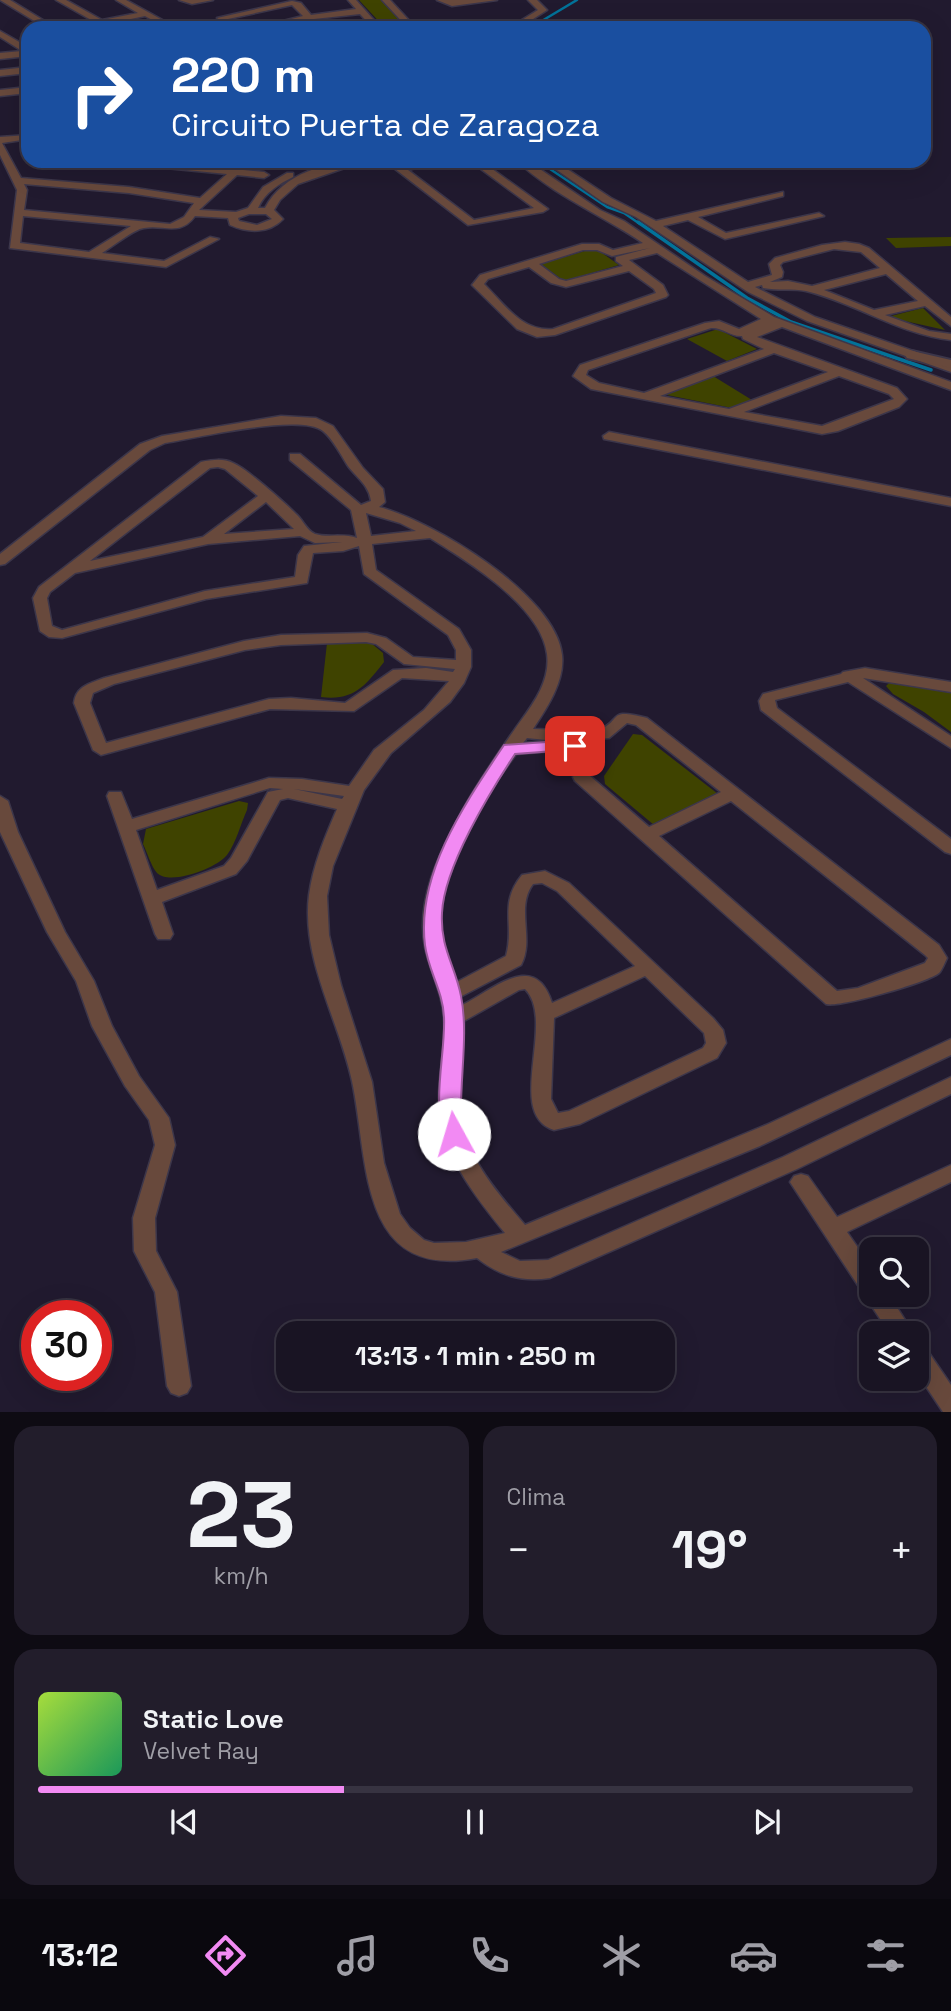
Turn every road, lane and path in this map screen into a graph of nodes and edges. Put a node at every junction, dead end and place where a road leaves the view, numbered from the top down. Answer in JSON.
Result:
{"nodes":[{"id":1,"x":4,"y":0,"type":"edge"},
{"id":2,"x":60,"y":0,"type":"edge"},
{"id":3,"x":120,"y":0,"type":"edge"},
{"id":4,"x":183,"y":0,"type":"edge"},
{"id":5,"x":209,"y":0,"type":"edge"},
{"id":6,"x":352,"y":0,"type":"edge"},
{"id":7,"x":386,"y":0,"type":"edge"},
{"id":8,"x":441,"y":0,"type":"edge"},
{"id":9,"x":493,"y":0,"type":"edge"},
{"id":10,"x":532,"y":0,"type":"edge"},
{"id":11,"x":365,"y":13,"type":"junction"},
{"id":12,"x":145,"y":14,"type":"junction"},
{"id":13,"x":311,"y":18,"type":"junction"},
{"id":14,"x":39,"y":21,"type":"edge"},
{"id":15,"x":98,"y":21,"type":"edge"},
{"id":16,"x":106,"y":21,"type":"edge"},
{"id":17,"x":159,"y":21,"type":"edge"},
{"id":18,"x":226,"y":21,"type":"edge"},
{"id":19,"x":293,"y":21,"type":"edge"},
{"id":20,"x":313,"y":21,"type":"edge"},
{"id":21,"x":371,"y":21,"type":"edge"},
{"id":22,"x":406,"y":21,"type":"edge"},
{"id":23,"x":525,"y":21,"type":"edge"},
{"id":24,"x":0,"y":33,"type":"edge"},
{"id":25,"x":21,"y":38,"type":"edge"},
{"id":26,"x":11,"y":40,"type":"junction"},
{"id":27,"x":21,"y":47,"type":"edge"},
{"id":28,"x":21,"y":53,"type":"edge"},
{"id":29,"x":0,"y":56,"type":"edge"},
{"id":30,"x":21,"y":71,"type":"edge"},
{"id":31,"x":0,"y":73,"type":"edge"},
{"id":32,"x":21,"y":91,"type":"edge"},
{"id":33,"x":0,"y":93,"type":"edge"},
{"id":34,"x":21,"y":97,"type":"edge"},
{"id":35,"x":0,"y":99,"type":"edge"},
{"id":36,"x":21,"y":138,"type":"edge"},
{"id":37,"x":0,"y":140,"type":"edge"},
{"id":38,"x":0,"y":145,"type":"edge"},
{"id":39,"x":189,"y":168,"type":"edge"},
{"id":40,"x":306,"y":168,"type":"edge"},
{"id":41,"x":337,"y":168,"type":"edge"},
{"id":42,"x":399,"y":168,"type":"edge"},
{"id":43,"x":485,"y":168,"type":"edge"},
{"id":44,"x":532,"y":168,"type":"edge"},
{"id":45,"x":559,"y":168,"type":"edge"},
{"id":46,"x":234,"y":173,"type":"junction"},
{"id":47,"x":264,"y":175,"type":"dead end"},
{"id":48,"x":19,"y":181,"type":"junction"},
{"id":49,"x":779,"y":194,"type":"dead end"},
{"id":50,"x":203,"y":201,"type":"junction"},
{"id":51,"x":252,"y":210,"type":"junction"},
{"id":52,"x":269,"y":211,"type":"junction"},
{"id":53,"x":19,"y":213,"type":"junction"},
{"id":54,"x":189,"y":216,"type":"junction"},
{"id":55,"x":819,"y":216,"type":"dead end"},
{"id":56,"x":234,"y":218,"type":"junction"},
{"id":57,"x":693,"y":218,"type":"junction"},
{"id":58,"x":141,"y":225,"type":"junction"},
{"id":59,"x":657,"y":227,"type":"junction"},
{"id":60,"x":214,"y":239,"type":"dead end"},
{"id":61,"x":656,"y":247,"type":"junction"},
{"id":62,"x":93,"y":254,"type":"junction"},
{"id":63,"x":616,"y":256,"type":"junction"},
{"id":64,"x":531,"y":263,"type":"junction"},
{"id":65,"x":631,"y":267,"type":"junction"},
{"id":66,"x":887,"y":270,"type":"junction"},
{"id":67,"x":749,"y":288,"type":"junction"},
{"id":68,"x":813,"y":289,"type":"junction"},
{"id":69,"x":925,"y":303,"type":"junction"},
{"id":70,"x":871,"y":314,"type":"junction"},
{"id":71,"x":775,"y":322,"type":"junction"},
{"id":72,"x":951,"y":323,"type":"edge"},
{"id":73,"x":743,"y":335,"type":"junction"},
{"id":74,"x":951,"y":337,"type":"edge"},
{"id":75,"x":774,"y":349,"type":"junction"},
{"id":76,"x":912,"y":355,"type":"joint"},
{"id":77,"x":951,"y":366,"type":"edge"},
{"id":78,"x":839,"y":372,"type":"junction"},
{"id":79,"x":950,"y":384,"type":"edge"},
{"id":80,"x":646,"y":397,"type":"junction"},
{"id":81,"x":732,"y":412,"type":"junction"},
{"id":82,"x":609,"y":436,"type":"dead end"},
{"id":83,"x":295,"y":457,"type":"dead end"},
{"id":84,"x":267,"y":495,"type":"junction"},
{"id":85,"x":951,"y":502,"type":"edge"},
{"id":86,"x":364,"y":508,"type":"junction"},
{"id":87,"x":302,"y":532,"type":"junction"},
{"id":88,"x":431,"y":534,"type":"junction"},
{"id":89,"x":208,"y":540,"type":"junction"},
{"id":90,"x":352,"y":542,"type":"junction"},
{"id":91,"x":0,"y":561,"type":"edge"},
{"id":92,"x":68,"y":570,"type":"junction"},
{"id":93,"x":461,"y":671,"type":"junction"},
{"id":94,"x":848,"y":675,"type":"junction"},
{"id":95,"x":951,"y":687,"type":"edge"},
{"id":96,"x":521,"y":732,"type":"junction"},
{"id":97,"x":951,"y":743,"type":"edge"},
{"id":98,"x":510,"y":749,"type":"junction"},
{"id":99,"x":733,"y":793,"type":"junction"},
{"id":100,"x":115,"y":796,"type":"dead end"},
{"id":101,"x":351,"y":799,"type":"junction"},
{"id":102,"x":0,"y":801,"type":"edge"},
{"id":103,"x":126,"y":827,"type":"junction"},
{"id":104,"x":649,"y":834,"type":"junction"},
{"id":105,"x":951,"y":848,"type":"edge"},
{"id":106,"x":152,"y":899,"type":"junction"},
{"id":107,"x":164,"y":934,"type":"dead end"},
{"id":108,"x":647,"y":968,"type":"junction"},
{"id":109,"x":451,"y":993,"type":"junction"},
{"id":110,"x":545,"y":1014,"type":"junction"},
{"id":111,"x":454,"y":1017,"type":"junction"},
{"id":112,"x":951,"y":1046,"type":"edge"},
{"id":113,"x":951,"y":1085,"type":"edge"},
{"id":114,"x":950,"y":1175,"type":"edge"},
{"id":115,"x":801,"y":1182,"type":"dead end"},
{"id":116,"x":833,"y":1229,"type":"junction"},
{"id":117,"x":520,"y":1235,"type":"junction"},
{"id":118,"x":480,"y":1248,"type":"junction"},
{"id":119,"x":859,"y":1268,"type":"edge"},
{"id":120,"x":929,"y":1372,"type":"edge"},
{"id":121,"x":178,"y":1386,"type":"dead end"},
{"id":122,"x":951,"y":1405,"type":"edge"}],
"edges":[{"from":1,"to":14,"type":"street"},
{"from":2,"to":15,"type":"street"},
{"from":3,"to":12,"type":"street"},
{"from":4,"to":5,"type":"street"},
{"from":6,"to":11,"type":"street"},
{"from":7,"to":22,"type":"street"},
{"from":8,"to":9,"type":"street"},
{"from":10,"to":23,"type":"street"},
{"from":11,"to":13,"type":"street"},
{"from":11,"to":21,"type":"street"},
{"from":12,"to":16,"type":"street"},
{"from":12,"to":17,"type":"street"},
{"from":13,"to":18,"type":"street"},
{"from":13,"to":19,"type":"street"},
{"from":13,"to":20,"type":"street"},
{"from":24,"to":26,"type":"street"},
{"from":25,"to":26,"type":"street"},
{"from":26,"to":27,"type":"street"},
{"from":28,"to":29,"type":"street"},
{"from":30,"to":31,"type":"street"},
{"from":32,"to":33,"type":"street"},
{"from":34,"to":35,"type":"street"},
{"from":36,"to":37,"type":"street"},
{"from":38,"to":48,"type":"street"},
{"from":39,"to":46,"type":"street"},
{"from":40,"to":51,"type":"street"},
{"from":41,"to":52,"type":"street"},
{"from":42,"to":43,"type":"street"},
{"from":44,"to":61,"type":"street"},
{"from":45,"to":59,"type":"street"},
{"from":46,"to":47,"type":"street"},
{"from":46,"to":50,"type":"street"},
{"from":48,"to":50,"type":"street"},
{"from":48,"to":53,"type":"street"},
{"from":49,"to":57,"type":"street"},
{"from":50,"to":54,"type":"street"},
{"from":51,"to":52,"type":"street"},
{"from":51,"to":56,"type":"street"},
{"from":52,"to":56,"type":"street"},
{"from":53,"to":58,"type":"street"},
{"from":53,"to":62,"type":"street"},
{"from":54,"to":56,"type":"street"},
{"from":54,"to":58,"type":"street"},
{"from":55,"to":57,"type":"street"},
{"from":57,"to":59,"type":"street"},
{"from":58,"to":62,"type":"street"},
{"from":59,"to":67,"type":"street"},
{"from":60,"to":62,"type":"street"},
{"from":61,"to":63,"type":"street"},
{"from":61,"to":71,"type":"street"},
{"from":63,"to":64,"type":"street"},
{"from":63,"to":65,"type":"street"},
{"from":64,"to":65,"type":"street"},
{"from":64,"to":65,"type":"street"},
{"from":66,"to":67,"type":"street"},
{"from":66,"to":68,"type":"street"},
{"from":66,"to":69,"type":"street"},
{"from":67,"to":68,"type":"street"},
{"from":67,"to":76,"type":"street"},
{"from":68,"to":70,"type":"street"},
{"from":69,"to":70,"type":"street"},
{"from":69,"to":72,"type":"street"},
{"from":70,"to":74,"type":"street"},
{"from":71,"to":73,"type":"street"},
{"from":71,"to":79,"type":"street"},
{"from":73,"to":75,"type":"street"},
{"from":73,"to":80,"type":"street"},
{"from":75,"to":78,"type":"street"},
{"from":75,"to":80,"type":"street"},
{"from":76,"to":77,"type":"street"},
{"from":78,"to":81,"type":"street"},
{"from":78,"to":81,"type":"street"},
{"from":80,"to":81,"type":"street"},
{"from":82,"to":85,"type":"street"},
{"from":83,"to":86,"type":"street"},
{"from":84,"to":87,"type":"street"},
{"from":84,"to":89,"type":"street"},
{"from":84,"to":92,"type":"street"},
{"from":86,"to":88,"type":"street"},
{"from":86,"to":90,"type":"street"},
{"from":86,"to":91,"type":"street"},
{"from":87,"to":89,"type":"street"},
{"from":87,"to":90,"type":"street"},
{"from":88,"to":90,"type":"street"},
{"from":88,"to":96,"type":"street"},
{"from":89,"to":92,"type":"street"},
{"from":90,"to":92,"type":"street"},
{"from":90,"to":93,"type":"street"},
{"from":93,"to":93,"type":"street"},
{"from":93,"to":101,"type":"street"},
{"from":94,"to":95,"type":"street"},
{"from":94,"to":97,"type":"street"},
{"from":94,"to":105,"type":"street"},
{"from":96,"to":98,"type":"street"},
{"from":96,"to":99,"type":"street"},
{"from":98,"to":104,"type":"street"},
{"from":98,"to":109,"type":"street"},
{"from":99,"to":104,"type":"street"},
{"from":99,"to":104,"type":"street"},
{"from":100,"to":103,"type":"street"},
{"from":101,"to":103,"type":"street"},
{"from":101,"to":106,"type":"street"},
{"from":101,"to":118,"type":"street"},
{"from":102,"to":121,"type":"street"},
{"from":103,"to":106,"type":"street"},
{"from":106,"to":107,"type":"street"},
{"from":108,"to":109,"type":"street"},
{"from":108,"to":110,"type":"street"},
{"from":108,"to":110,"type":"street"},
{"from":109,"to":111,"type":"street"},
{"from":110,"to":111,"type":"street"},
{"from":111,"to":117,"type":"street"},
{"from":112,"to":117,"type":"street"},
{"from":113,"to":118,"type":"street"},
{"from":114,"to":116,"type":"street"},
{"from":115,"to":116,"type":"street"},
{"from":116,"to":119,"type":"street"},
{"from":117,"to":118,"type":"street"},
{"from":120,"to":122,"type":"street"}]}
